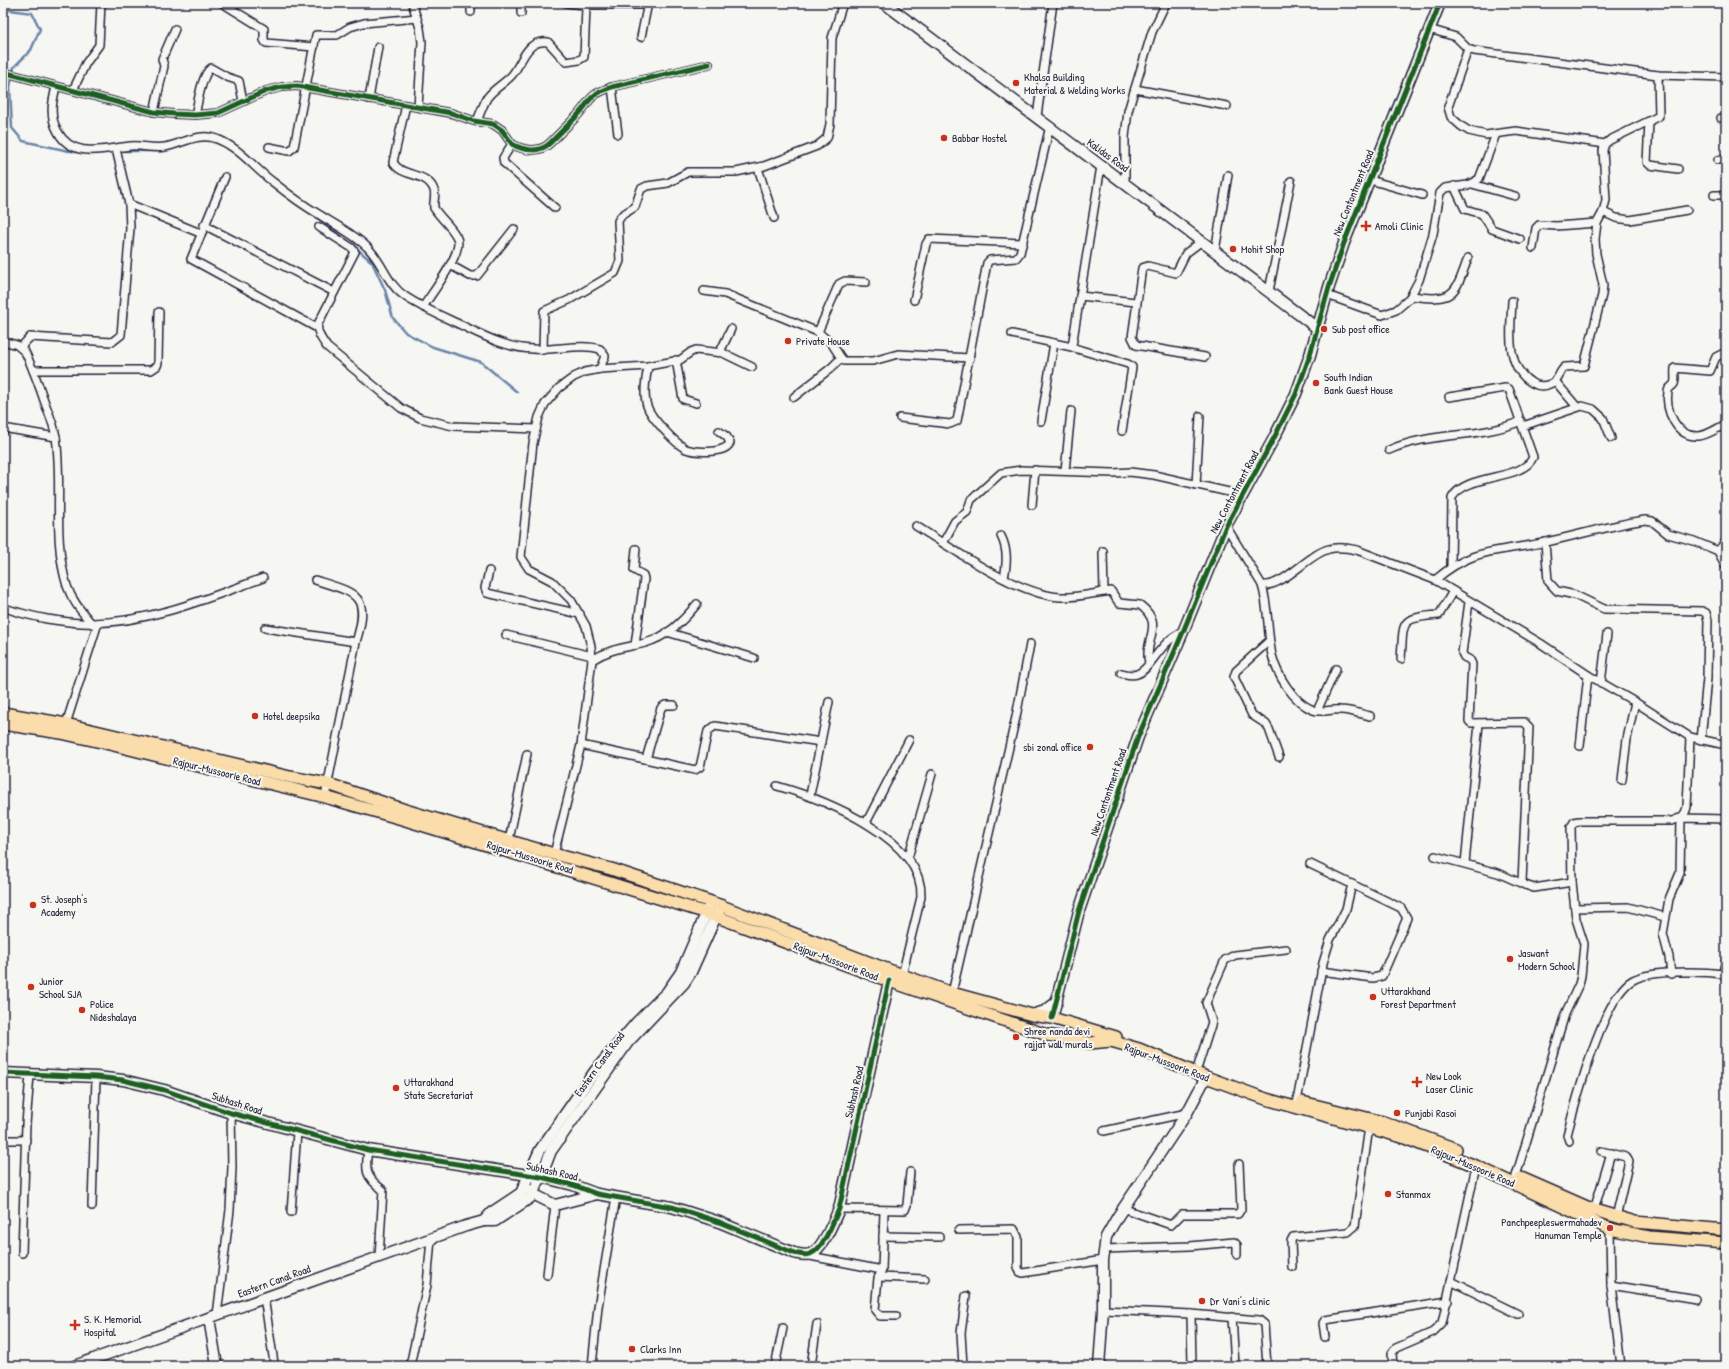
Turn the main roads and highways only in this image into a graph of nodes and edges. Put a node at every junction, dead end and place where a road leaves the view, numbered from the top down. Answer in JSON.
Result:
{"nodes":[{"id":1,"x":3,"y":714,"type":"edge"},
{"id":2,"x":3,"y":724,"type":"edge"},
{"id":3,"x":1053,"y":1019,"type":"junction"},
{"id":4,"x":1043,"y":1033,"type":"junction"},
{"id":5,"x":1055,"y":1035,"type":"junction"},
{"id":6,"x":1726,"y":1230,"type":"edge"},
{"id":7,"x":1726,"y":1243,"type":"edge"}],
"edges":[{"from":1,"to":3,"type":"main road","name":"Rajpur-Mussoorie Road"},
{"from":2,"to":4,"type":"main road","name":"Rajpur-Mussoorie Road"},
{"from":3,"to":4,"type":"main road"},
{"from":3,"to":5,"type":"main road"},
{"from":3,"to":6,"type":"main road","name":"Rajpur-Mussoorie Road"},
{"from":4,"to":5,"type":"main road","name":"Rajpur-Mussoorie Road"},
{"from":5,"to":7,"type":"main road","name":"Rajpur-Mussoorie Road"}]}
